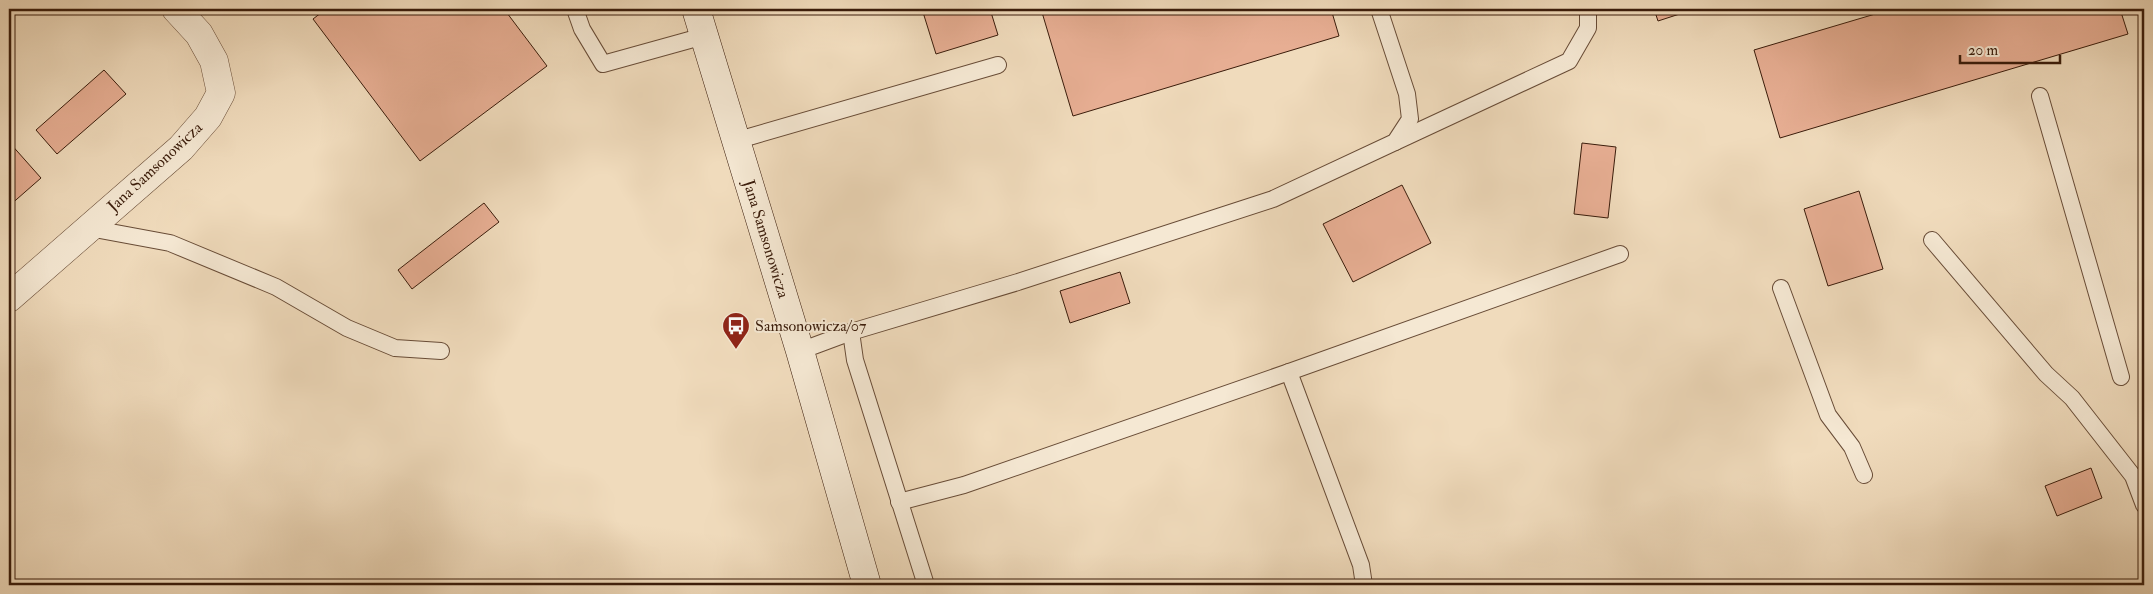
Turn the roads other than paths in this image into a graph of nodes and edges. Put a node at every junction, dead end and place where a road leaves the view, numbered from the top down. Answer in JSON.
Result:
{"nodes":[{"id":1,"x":176,"y":9,"type":"edge"},
{"id":2,"x":575,"y":9,"type":"edge"},
{"id":3,"x":696,"y":9,"type":"edge"},
{"id":4,"x":1379,"y":9,"type":"edge"},
{"id":5,"x":1588,"y":9,"type":"edge"},
{"id":6,"x":704,"y":36,"type":"junction"},
{"id":7,"x":998,"y":65,"type":"dead end"},
{"id":8,"x":2040,"y":96,"type":"dead end"},
{"id":9,"x":736,"y":141,"type":"junction"},
{"id":10,"x":1395,"y":142,"type":"junction"},
{"id":11,"x":89,"y":228,"type":"junction"},
{"id":12,"x":1932,"y":240,"type":"dead end"},
{"id":13,"x":1620,"y":254,"type":"dead end"},
{"id":14,"x":1781,"y":288,"type":"dead end"},
{"id":15,"x":9,"y":298,"type":"edge"},
{"id":16,"x":851,"y":332,"type":"junction"},
{"id":17,"x":441,"y":351,"type":"dead end"},
{"id":18,"x":800,"y":351,"type":"junction"},
{"id":19,"x":1289,"y":372,"type":"junction"},
{"id":20,"x":2122,"y":378,"type":"dead end"},
{"id":21,"x":1864,"y":475,"type":"dead end"},
{"id":22,"x":899,"y":502,"type":"junction"},
{"id":23,"x":2144,"y":505,"type":"edge"},
{"id":24,"x":867,"y":585,"type":"edge"},
{"id":25,"x":926,"y":585,"type":"edge"},
{"id":26,"x":1364,"y":585,"type":"edge"}],
"edges":[{"from":1,"to":11,"type":"main road","name":"Jana Samsonowicza"},
{"from":2,"to":6,"type":"lane"},
{"from":3,"to":6,"type":"main road","name":"Jana Samsonowicza"},
{"from":4,"to":10,"type":"lane"},
{"from":5,"to":10,"type":"lane"},
{"from":6,"to":9,"type":"main road","name":"Jana Samsonowicza"},
{"from":7,"to":9,"type":"lane"},
{"from":8,"to":20,"type":"lane"},
{"from":9,"to":18,"type":"main road","name":"Jana Samsonowicza"},
{"from":10,"to":16,"type":"lane"},
{"from":11,"to":15,"type":"main road","name":"Jana Samsonowicza"},
{"from":11,"to":17,"type":"lane"},
{"from":12,"to":23,"type":"lane"},
{"from":13,"to":19,"type":"lane"},
{"from":14,"to":21,"type":"lane"},
{"from":16,"to":18,"type":"lane"},
{"from":16,"to":22,"type":"lane"},
{"from":18,"to":24,"type":"main road","name":"Jana Samsonowicza"},
{"from":19,"to":22,"type":"lane"},
{"from":19,"to":26,"type":"lane"},
{"from":22,"to":25,"type":"lane"}]}
